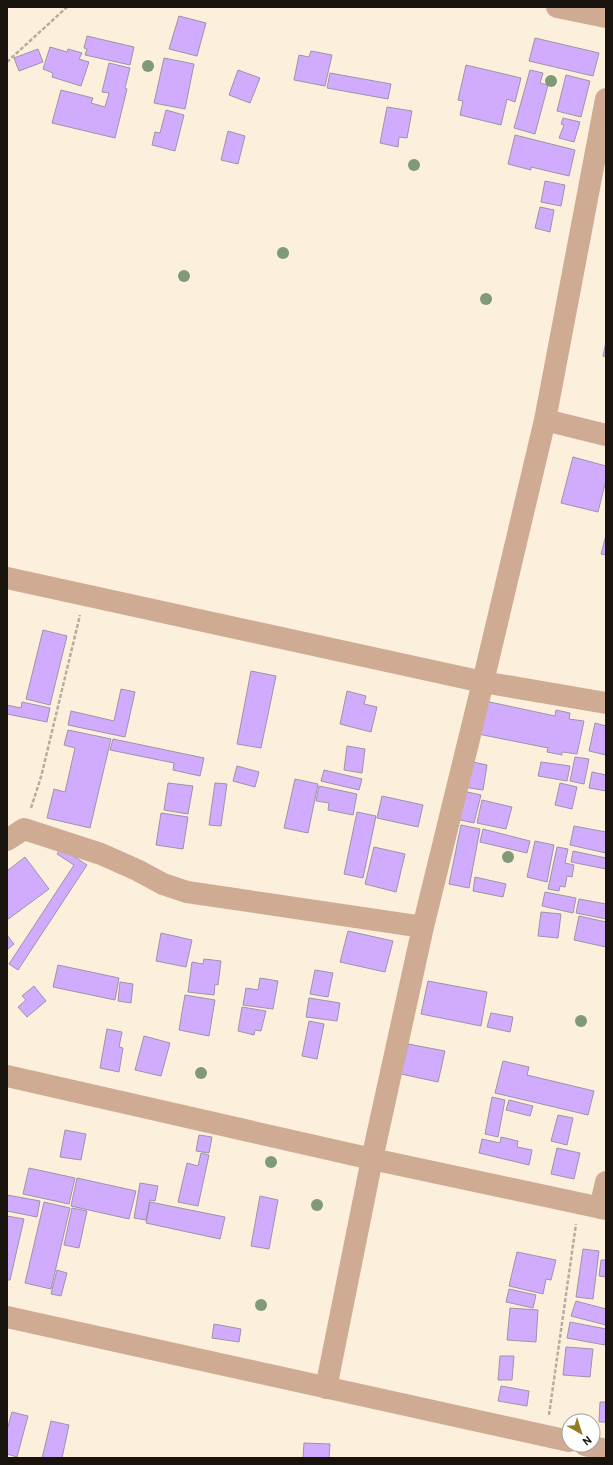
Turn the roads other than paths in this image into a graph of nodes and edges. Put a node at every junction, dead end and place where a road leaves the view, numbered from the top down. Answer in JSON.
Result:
{"nodes":[{"id":1,"x":557,"y":7,"type":"edge"},
{"id":2,"x":606,"y":17,"type":"edge"},
{"id":3,"x":606,"y":99,"type":"edge"},
{"id":4,"x":545,"y":420,"type":"junction"},
{"id":5,"x":606,"y":435,"type":"edge"},
{"id":6,"x":7,"y":578,"type":"edge"},
{"id":7,"x":483,"y":682,"type":"junction"},
{"id":8,"x":606,"y":703,"type":"edge"},
{"id":9,"x":16,"y":835,"type":"edge"},
{"id":10,"x":423,"y":927,"type":"junction"},
{"id":11,"x":7,"y":1076,"type":"edge"},
{"id":12,"x":372,"y":1159,"type":"junction"},
{"id":13,"x":606,"y":1182,"type":"edge"},
{"id":14,"x":603,"y":1208,"type":"edge"},
{"id":15,"x":7,"y":1317,"type":"edge"},
{"id":16,"x":326,"y":1388,"type":"junction"},
{"id":17,"x":561,"y":1439,"type":"edge"}],
"edges":[{"from":1,"to":2,"type":"street"},
{"from":3,"to":4,"type":"street"},
{"from":4,"to":5,"type":"street"},
{"from":4,"to":7,"type":"street"},
{"from":6,"to":7,"type":"street"},
{"from":7,"to":8,"type":"street"},
{"from":7,"to":10,"type":"street"},
{"from":9,"to":10,"type":"street"},
{"from":10,"to":12,"type":"street"},
{"from":11,"to":12,"type":"street"},
{"from":12,"to":14,"type":"street"},
{"from":12,"to":16,"type":"street"},
{"from":13,"to":14,"type":"street"},
{"from":15,"to":16,"type":"street"},
{"from":16,"to":17,"type":"street"}]}
